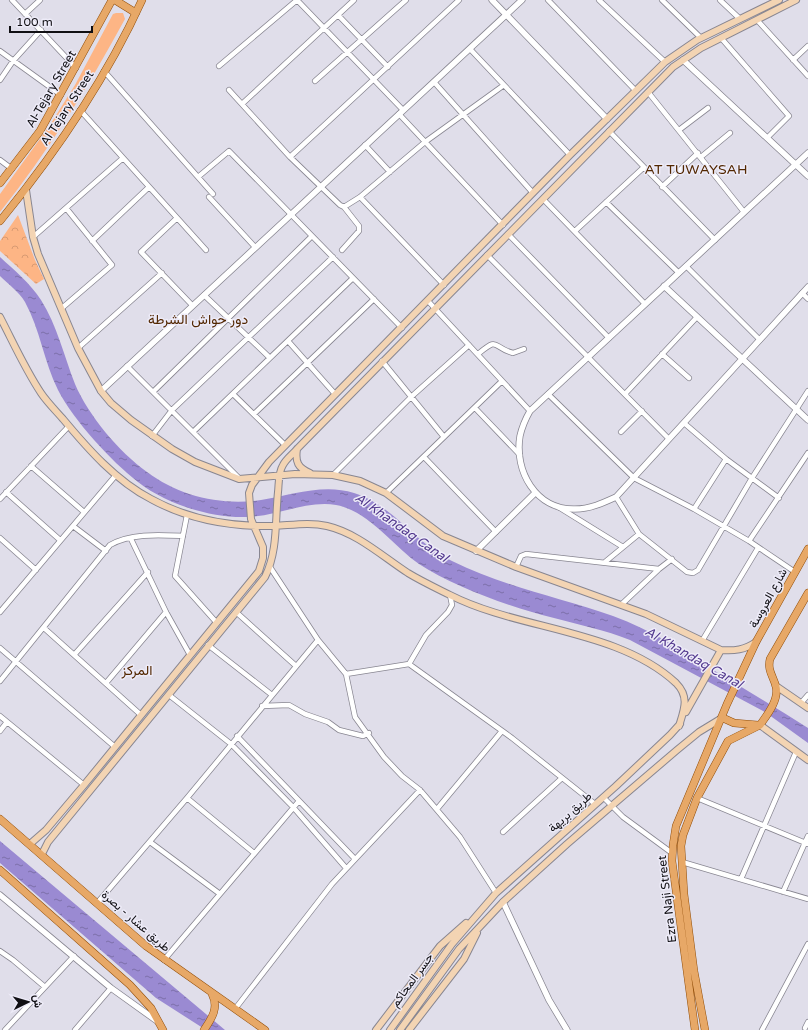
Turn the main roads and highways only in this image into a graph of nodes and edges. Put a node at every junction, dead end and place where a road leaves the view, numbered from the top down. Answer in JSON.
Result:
{"nodes":[{"id":1,"x":114,"y":0,"type":"edge"},
{"id":2,"x":142,"y":0,"type":"edge"},
{"id":3,"x":796,"y":0,"type":"edge"},
{"id":4,"x":776,"y":1,"type":"edge"},
{"id":5,"x":136,"y":13,"type":"junction"},
{"id":6,"x":699,"y":39,"type":"junction"},
{"id":7,"x":701,"y":48,"type":"junction"},
{"id":8,"x":572,"y":153,"type":"junction"},
{"id":9,"x":582,"y":159,"type":"junction"},
{"id":10,"x":0,"y":183,"type":"edge"},
{"id":11,"x":26,"y":190,"type":"junction"},
{"id":12,"x":0,"y":221,"type":"edge"},
{"id":13,"x":0,"y":317,"type":"edge"},
{"id":14,"x":297,"y":449,"type":"junction"},
{"id":15,"x":314,"y":474,"type":"junction"},
{"id":16,"x":279,"y":476,"type":"junction"},
{"id":17,"x":256,"y":478,"type":"junction"},
{"id":18,"x":254,"y":526,"type":"junction"},
{"id":19,"x":275,"y":526,"type":"junction"},
{"id":20,"x":808,"y":549,"type":"edge"},
{"id":21,"x":808,"y":593,"type":"edge"},
{"id":22,"x":217,"y":621,"type":"junction"},
{"id":23,"x":225,"y":625,"type":"junction"},
{"id":24,"x":756,"y":642,"type":"junction"},
{"id":25,"x":721,"y":650,"type":"junction"},
{"id":26,"x":776,"y":686,"type":"junction"},
{"id":27,"x":162,"y":689,"type":"junction"},
{"id":28,"x":169,"y":695,"type":"junction"},
{"id":29,"x":727,"y":704,"type":"joint"},
{"id":30,"x":808,"y":708,"type":"edge"},
{"id":31,"x":723,"y":718,"type":"junction"},
{"id":32,"x":760,"y":725,"type":"junction"},
{"id":33,"x":678,"y":726,"type":"junction"},
{"id":34,"x":808,"y":760,"type":"edge"},
{"id":35,"x":0,"y":819,"type":"edge"},
{"id":36,"x":30,"y":844,"type":"junction"},
{"id":37,"x":42,"y":854,"type":"junction"},
{"id":38,"x":0,"y":870,"type":"edge"},
{"id":39,"x":471,"y":920,"type":"junction"},
{"id":40,"x":480,"y":927,"type":"junction"},
{"id":41,"x":452,"y":944,"type":"joint"},
{"id":42,"x":459,"y":950,"type":"joint"},
{"id":43,"x":212,"y":993,"type":"junction"},
{"id":44,"x":162,"y":1027,"type":"edge"},
{"id":45,"x":204,"y":1030,"type":"edge"},
{"id":46,"x":265,"y":1030,"type":"edge"},
{"id":47,"x":376,"y":1030,"type":"edge"},
{"id":48,"x":390,"y":1030,"type":"edge"},
{"id":49,"x":400,"y":1030,"type":"edge"},
{"id":50,"x":409,"y":1030,"type":"edge"},
{"id":51,"x":695,"y":1030,"type":"edge"},
{"id":52,"x":705,"y":1030,"type":"edge"}],
"edges":[{"from":1,"to":5,"type":"main road"},
{"from":1,"to":10,"type":"main road","name":"Al-Tejary Street"},
{"from":2,"to":5,"type":"main road","name":"Al Tejary Street"},
{"from":3,"to":7,"type":"main road"},
{"from":4,"to":6,"type":"main road"},
{"from":5,"to":11,"type":"main road","name":"Al Tejary Street"},
{"from":6,"to":7,"type":"main road"},
{"from":6,"to":8,"type":"main road"},
{"from":7,"to":9,"type":"main road"},
{"from":8,"to":9,"type":"main road"},
{"from":8,"to":17,"type":"main road"},
{"from":9,"to":14,"type":"main road"},
{"from":11,"to":12,"type":"main road","name":"Al Tejary Street"},
{"from":11,"to":17,"type":"main road"},
{"from":13,"to":18,"type":"main road"},
{"from":14,"to":15,"type":"main road"},
{"from":14,"to":16,"type":"main road"},
{"from":15,"to":16,"type":"main road"},
{"from":15,"to":25,"type":"main road"},
{"from":16,"to":17,"type":"main road"},
{"from":16,"to":19,"type":"main road"},
{"from":17,"to":18,"type":"main road"},
{"from":18,"to":19,"type":"main road"},
{"from":18,"to":22,"type":"main road"},
{"from":19,"to":23,"type":"main road"},
{"from":19,"to":33,"type":"main road"},
{"from":20,"to":24,"type":"main road","name":"شارع العروسة"},
{"from":21,"to":26,"type":"main road"},
{"from":22,"to":23,"type":"main road"},
{"from":22,"to":27,"type":"main road"},
{"from":23,"to":28,"type":"main road"},
{"from":24,"to":25,"type":"main road"},
{"from":24,"to":29,"type":"main road","name":"شارع العروسة"},
{"from":25,"to":33,"type":"main road","name":"طريق بريهة"},
{"from":26,"to":30,"type":"main road"},
{"from":26,"to":32,"type":"main road"},
{"from":27,"to":28,"type":"main road"},
{"from":27,"to":36,"type":"main road"},
{"from":28,"to":37,"type":"main road"},
{"from":29,"to":31,"type":"main road","name":"Ezra Naji Street"},
{"from":31,"to":32,"type":"main road"},
{"from":31,"to":40,"type":"main road","name":"طريق بريهة"},
{"from":31,"to":51,"type":"main road","name":"Ezra Naji Street"},
{"from":32,"to":34,"type":"main road"},
{"from":32,"to":52,"type":"main road","name":"Ezra Naji Street"},
{"from":33,"to":39,"type":"main road","name":"طريق بريهة"},
{"from":35,"to":36,"type":"main road","name":"طريق عشار - بصرة"},
{"from":36,"to":37,"type":"main road","name":"طريق عشار - بصرة"},
{"from":37,"to":43,"type":"main road","name":"طريق عشار - بصرة"},
{"from":38,"to":44,"type":"main road"},
{"from":39,"to":41,"type":"main road","name":"طريق بريهة"},
{"from":39,"to":47,"type":"main road"},
{"from":40,"to":42,"type":"main road","name":"طريق بريهة"},
{"from":40,"to":50,"type":"main road"},
{"from":41,"to":48,"type":"main road","name":"جسر المحاكم"},
{"from":42,"to":49,"type":"main road","name":"جسر المحاكم"},
{"from":43,"to":45,"type":"main road"},
{"from":43,"to":46,"type":"main road","name":"طريق عشار - بصرة"}]}
